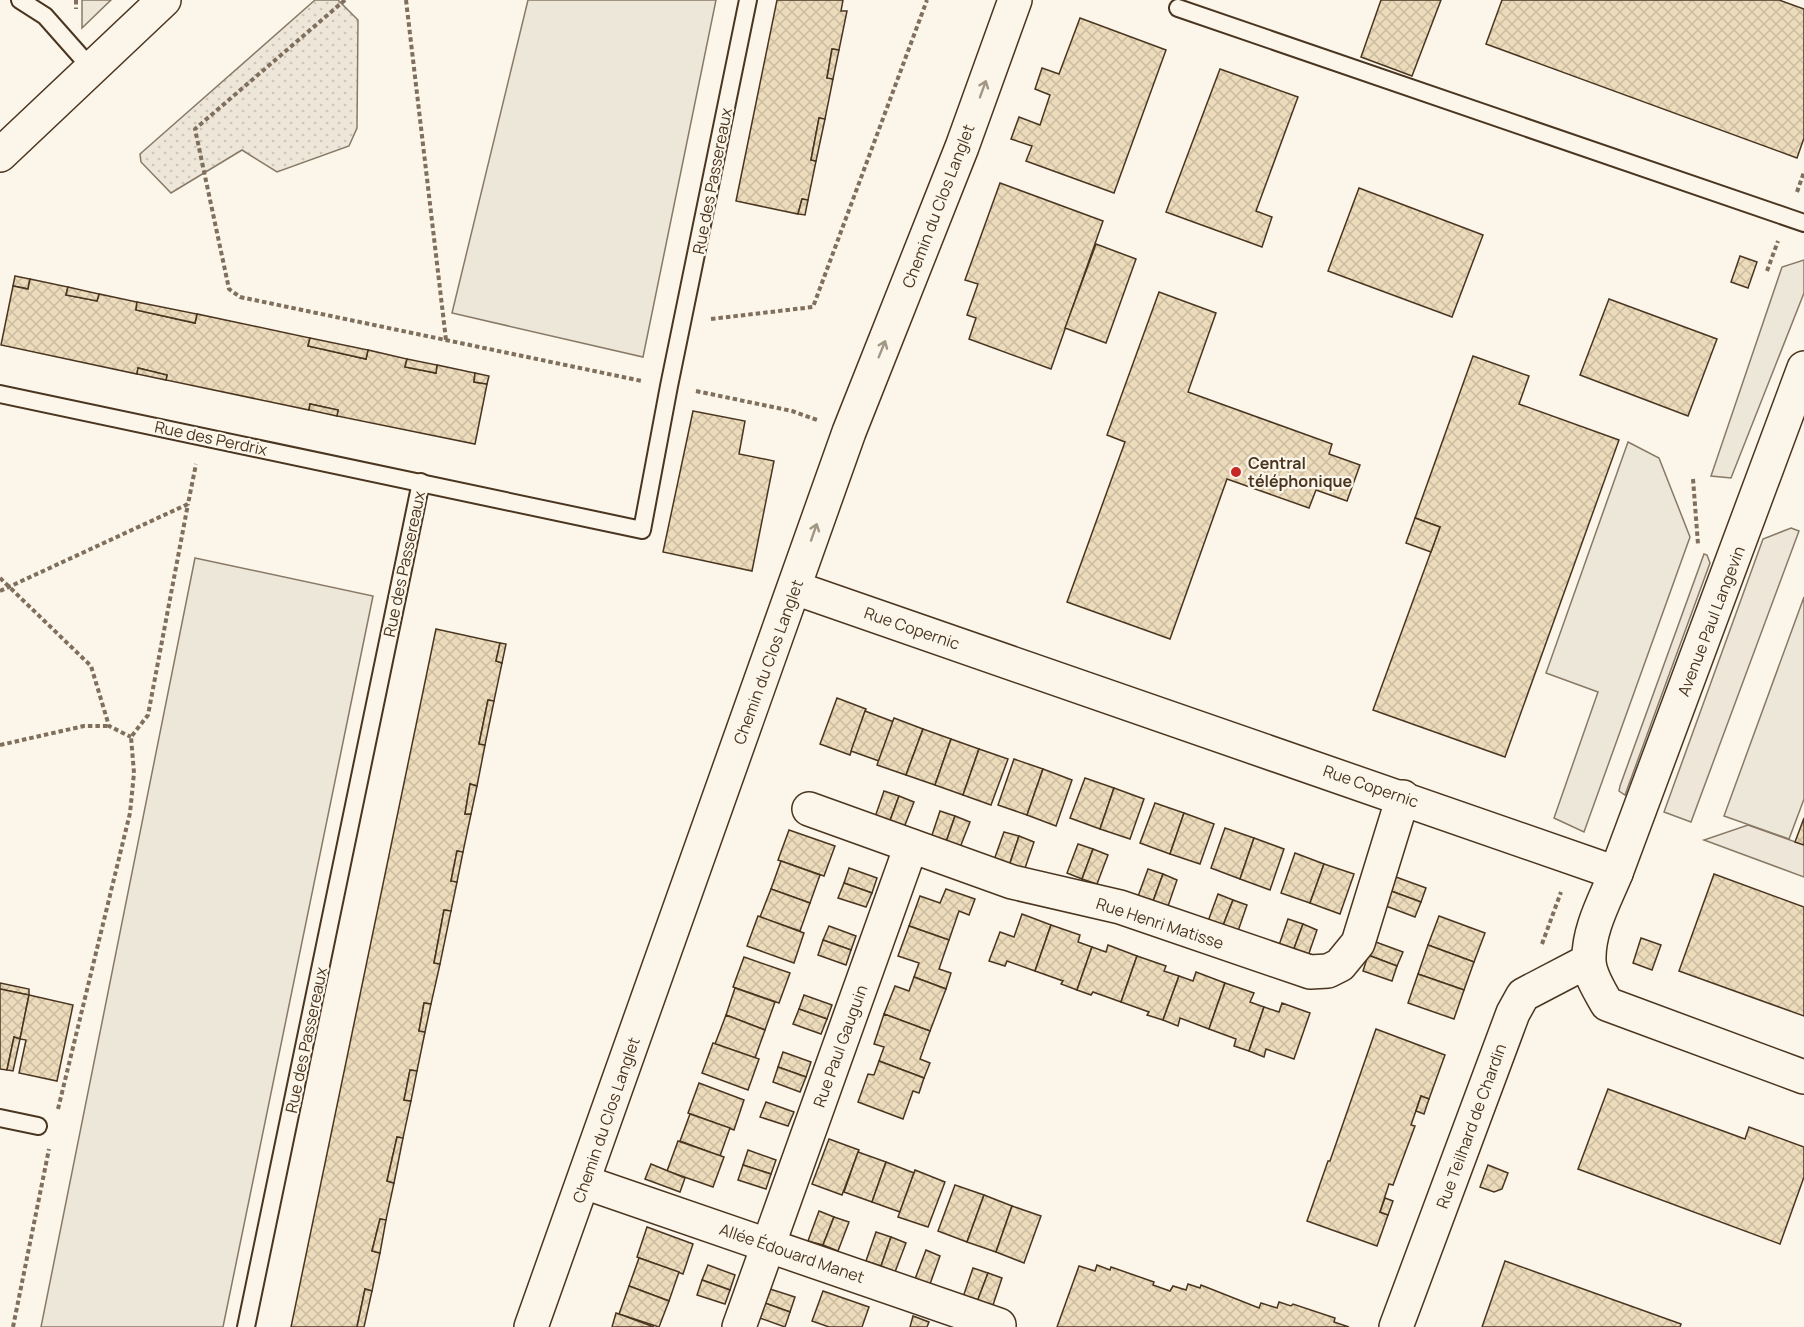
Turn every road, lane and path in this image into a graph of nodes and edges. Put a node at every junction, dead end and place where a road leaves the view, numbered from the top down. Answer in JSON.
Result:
{"nodes":[{"id":1,"x":20,"y":0,"type":"edge"},
{"id":2,"x":164,"y":0,"type":"edge"},
{"id":3,"x":345,"y":0,"type":"edge"},
{"id":4,"x":406,"y":0,"type":"edge"},
{"id":5,"x":748,"y":0,"type":"edge"},
{"id":6,"x":927,"y":0,"type":"edge"},
{"id":7,"x":1016,"y":0,"type":"edge"},
{"id":8,"x":1178,"y":8,"type":"dead end"},
{"id":9,"x":91,"y":68,"type":"junction"},
{"id":10,"x":0,"y":155,"type":"edge"},
{"id":11,"x":1804,"y":223,"type":"edge"},
{"id":12,"x":684,"y":323,"type":"junction"},
{"id":13,"x":446,"y":340,"type":"junction"},
{"id":14,"x":1804,"y":368,"type":"edge"},
{"id":15,"x":669,"y":386,"type":"junction"},
{"id":16,"x":0,"y":394,"type":"edge"},
{"id":17,"x":849,"y":432,"type":"junction"},
{"id":18,"x":202,"y":436,"type":"junction"},
{"id":19,"x":421,"y":482,"type":"junction"},
{"id":20,"x":188,"y":504,"type":"junction"},
{"id":21,"x":0,"y":578,"type":"edge"},
{"id":22,"x":8,"y":586,"type":"junction"},
{"id":23,"x":795,"y":588,"type":"junction"},
{"id":24,"x":0,"y":591,"type":"edge"},
{"id":25,"x":110,"y":726,"type":"junction"},
{"id":26,"x":131,"y":737,"type":"junction"},
{"id":27,"x":0,"y":745,"type":"edge"},
{"id":28,"x":1403,"y":797,"type":"junction"},
{"id":29,"x":808,"y":809,"type":"dead end"},
{"id":30,"x":911,"y":846,"type":"junction"},
{"id":31,"x":1616,"y":873,"type":"junction"},
{"id":32,"x":1588,"y":961,"type":"junction"},
{"id":33,"x":1804,"y":1077,"type":"edge"},
{"id":34,"x":0,"y":1118,"type":"edge"},
{"id":35,"x":56,"y":1118,"type":"dead end"},
{"id":36,"x":38,"y":1126,"type":"dead end"},
{"id":37,"x":51,"y":1141,"type":"dead end"},
{"id":38,"x":584,"y":1182,"type":"junction"},
{"id":39,"x":768,"y":1245,"type":"junction"},
{"id":40,"x":999,"y":1325,"type":"dead end"},
{"id":41,"x":13,"y":1327,"type":"edge"},
{"id":42,"x":246,"y":1327,"type":"edge"},
{"id":43,"x":531,"y":1327,"type":"edge"},
{"id":44,"x":739,"y":1327,"type":"edge"},
{"id":45,"x":1396,"y":1327,"type":"edge"}],
"edges":[{"from":1,"to":9,"type":"lane"},
{"from":2,"to":9,"type":"street"},
{"from":3,"to":13,"type":"path"},
{"from":4,"to":13,"type":"path"},
{"from":5,"to":12,"type":"lane","name":"Rue des Passereaux"},
{"from":6,"to":12,"type":"path"},
{"from":17,"to":7,"type":"street","name":"Chemin du Clos Langlet","one_way":true},
{"from":8,"to":11,"type":"lane"},
{"from":9,"to":10,"type":"street"},
{"from":12,"to":15,"type":"lane","name":"Rue des Passereaux"},
{"from":13,"to":15,"type":"path"},
{"from":14,"to":31,"type":"street","name":"Avenue Paul Langevin"},
{"from":15,"to":17,"type":"path"},
{"from":15,"to":19,"type":"lane","name":"Rue des Passereaux"},
{"from":16,"to":18,"type":"lane","name":"Rue des Perdrix"},
{"from":23,"to":17,"type":"street","name":"Chemin du Clos Langlet","one_way":true},
{"from":18,"to":19,"type":"lane","name":"Rue des Perdrix"},
{"from":18,"to":20,"type":"path"},
{"from":19,"to":42,"type":"lane","name":"Rue des Passereaux"},
{"from":20,"to":22,"type":"path"},
{"from":20,"to":26,"type":"path"},
{"from":21,"to":22,"type":"path"},
{"from":22,"to":24,"type":"path"},
{"from":22,"to":25,"type":"path"},
{"from":23,"to":28,"type":"street","name":"Rue Copernic"},
{"from":23,"to":38,"type":"street","name":"Chemin du Clos Langlet"},
{"from":25,"to":26,"type":"path"},
{"from":25,"to":27,"type":"path"},
{"from":26,"to":35,"type":"path"},
{"from":28,"to":30,"type":"street","name":"Rue Henri Matisse"},
{"from":28,"to":31,"type":"street","name":"Rue Copernic"},
{"from":29,"to":30,"type":"street","name":"Rue Henri Matisse"},
{"from":30,"to":39,"type":"street","name":"Rue Paul Gauguin"},
{"from":31,"to":32,"type":"street"},
{"from":32,"to":33,"type":"street"},
{"from":32,"to":45,"type":"street","name":"Rue Teilhard de Chardin"},
{"from":34,"to":36,"type":"lane"},
{"from":37,"to":41,"type":"path"},
{"from":38,"to":39,"type":"street","name":"Allée Édouard Manet"},
{"from":38,"to":43,"type":"street","name":"Chemin du Clos Langlet"},
{"from":39,"to":40,"type":"street","name":"Allée Édouard Manet"},
{"from":39,"to":44,"type":"street","name":"Rue Paul Gauguin"}]}
